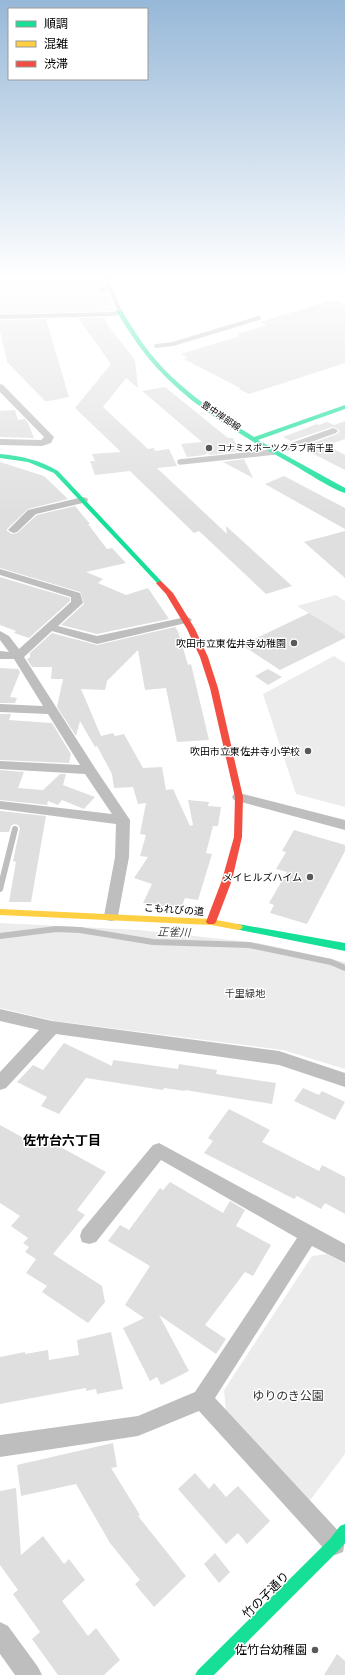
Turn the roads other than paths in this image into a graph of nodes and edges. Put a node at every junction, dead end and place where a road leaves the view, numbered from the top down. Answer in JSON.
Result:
{"nodes":[{"id":1,"x":151,"y":356,"type":"edge"},
{"id":2,"x":0,"y":387,"type":"edge"},
{"id":3,"x":343,"y":410,"type":"edge"},
{"id":4,"x":258,"y":429,"type":"dead end"},
{"id":5,"x":334,"y":431,"type":"dead end"},
{"id":6,"x":267,"y":435,"type":"junction"},
{"id":7,"x":254,"y":438,"type":"junction"},
{"id":8,"x":0,"y":442,"type":"edge"},
{"id":9,"x":280,"y":444,"type":"junction"},
{"id":10,"x":274,"y":452,"type":"junction"},
{"id":11,"x":0,"y":456,"type":"edge"},
{"id":12,"x":180,"y":462,"type":"dead end"},
{"id":13,"x":345,"y":480,"type":"edge"},
{"id":14,"x":345,"y":491,"type":"edge"},
{"id":15,"x":83,"y":500,"type":"junction"},
{"id":16,"x":13,"y":530,"type":"dead end"},
{"id":17,"x":0,"y":572,"type":"edge"},
{"id":18,"x":186,"y":620,"type":"junction"},
{"id":19,"x":49,"y":627,"type":"junction"},
{"id":20,"x":0,"y":634,"type":"edge"},
{"id":21,"x":0,"y":655,"type":"edge"},
{"id":22,"x":18,"y":656,"type":"junction"},
{"id":23,"x":0,"y":708,"type":"edge"},
{"id":24,"x":51,"y":710,"type":"junction"},
{"id":25,"x":0,"y":765,"type":"edge"},
{"id":26,"x":88,"y":770,"type":"junction"},
{"id":27,"x":239,"y":797,"type":"junction"},
{"id":28,"x":0,"y":805,"type":"edge"},
{"id":29,"x":123,"y":820,"type":"junction"},
{"id":30,"x":345,"y":825,"type":"edge"},
{"id":31,"x":15,"y":829,"type":"dead end"},
{"id":32,"x":0,"y":889,"type":"edge"},
{"id":33,"x":0,"y":912,"type":"edge"},
{"id":34,"x":111,"y":916,"type":"junction"},
{"id":35,"x":211,"y":922,"type":"junction"},
{"id":36,"x":345,"y":948,"type":"edge"},
{"id":37,"x":0,"y":1015,"type":"edge"},
{"id":38,"x":52,"y":1027,"type":"junction"},
{"id":39,"x":345,"y":1080,"type":"edge"},
{"id":40,"x":0,"y":1083,"type":"edge"},
{"id":41,"x":309,"y":1235,"type":"junction"},
{"id":42,"x":89,"y":1236,"type":"dead end"},
{"id":43,"x":345,"y":1254,"type":"edge"},
{"id":44,"x":202,"y":1399,"type":"junction"},
{"id":45,"x":0,"y":1446,"type":"edge"},
{"id":46,"x":340,"y":1537,"type":"edge"},
{"id":47,"x":0,"y":1634,"type":"edge"},
{"id":48,"x":30,"y":1675,"type":"edge"},
{"id":49,"x":203,"y":1675,"type":"edge"}],
"edges":[{"from":1,"to":7,"type":"street","name":"豊中岸部線"},
{"from":2,"to":8,"type":"street"},
{"from":3,"to":6,"type":"street"},
{"from":4,"to":6,"type":"street"},
{"from":5,"to":9,"type":"street"},
{"from":6,"to":7,"type":"street"},
{"from":6,"to":9,"type":"street"},
{"from":7,"to":10,"type":"street","name":"豊中岸部線"},
{"from":9,"to":13,"type":"street"},
{"from":10,"to":12,"type":"lane"},
{"from":10,"to":14,"type":"street","name":"豊中岸部線"},
{"from":11,"to":15,"type":"street"},
{"from":15,"to":16,"type":"street"},
{"from":15,"to":18,"type":"street"},
{"from":17,"to":19,"type":"street"},
{"from":18,"to":19,"type":"street"},
{"from":18,"to":27,"type":"street"},
{"from":19,"to":22,"type":"street"},
{"from":20,"to":22,"type":"street"},
{"from":21,"to":22,"type":"street"},
{"from":22,"to":24,"type":"street"},
{"from":23,"to":24,"type":"street"},
{"from":24,"to":26,"type":"street"},
{"from":25,"to":26,"type":"street"},
{"from":26,"to":29,"type":"street"},
{"from":27,"to":30,"type":"street"},
{"from":27,"to":35,"type":"street"},
{"from":28,"to":29,"type":"street"},
{"from":29,"to":34,"type":"street"},
{"from":31,"to":32,"type":"lane"},
{"from":33,"to":34,"type":"street","name":"こもれびの道"},
{"from":34,"to":35,"type":"street","name":"こもれびの道"},
{"from":35,"to":36,"type":"street","name":"こもれびの道"},
{"from":37,"to":38,"type":"street"},
{"from":38,"to":39,"type":"street"},
{"from":38,"to":40,"type":"street"},
{"from":41,"to":42,"type":"street"},
{"from":41,"to":43,"type":"street"},
{"from":41,"to":44,"type":"street"},
{"from":44,"to":45,"type":"street"},
{"from":44,"to":46,"type":"street"},
{"from":46,"to":49,"type":"street","name":"竹の子通り"},
{"from":47,"to":48,"type":"street"}]}
